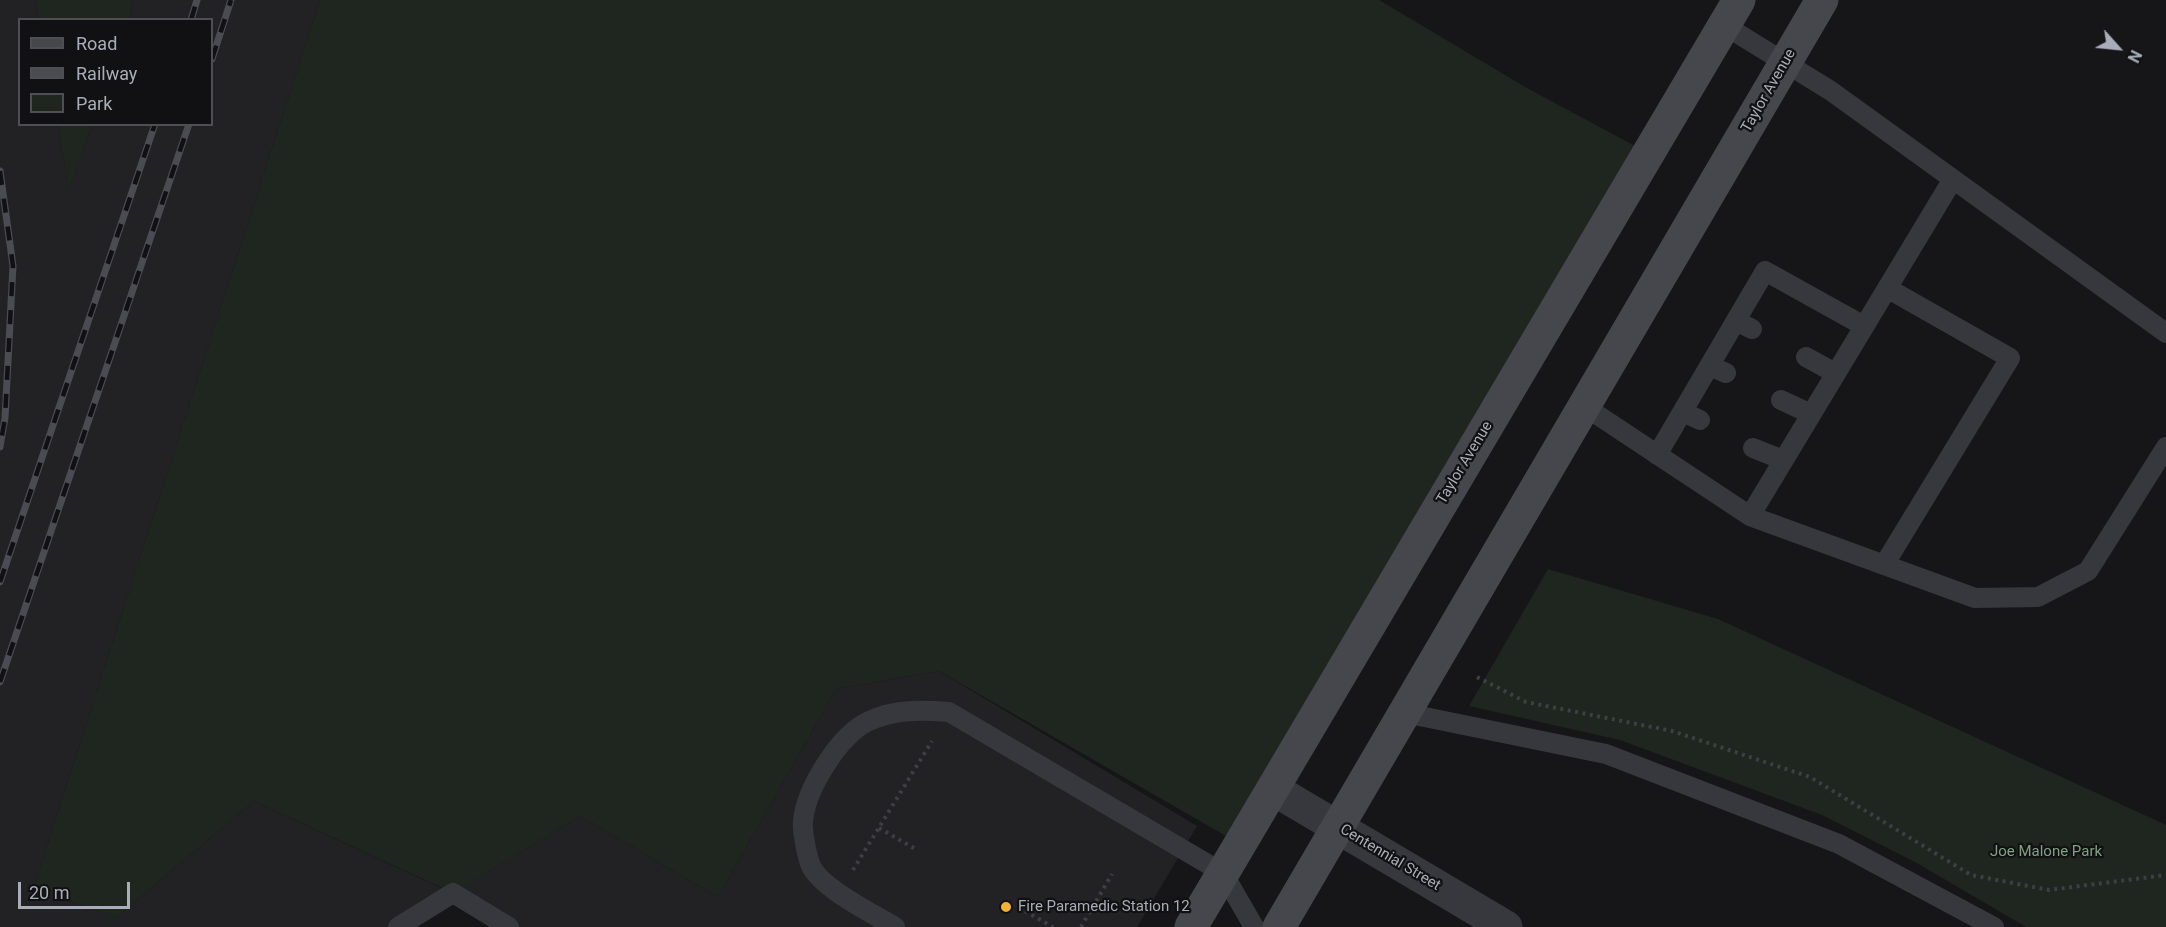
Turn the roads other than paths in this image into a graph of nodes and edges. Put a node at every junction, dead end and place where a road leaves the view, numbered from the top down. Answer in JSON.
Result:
{"nodes":[{"id":1,"x":1822,"y":0,"type":"edge"},
{"id":2,"x":1732,"y":12,"type":"edge"},
{"id":3,"x":1785,"y":63,"type":"junction"},
{"id":4,"x":1953,"y":179,"type":"junction"},
{"id":5,"x":1887,"y":288,"type":"junction"},
{"id":6,"x":1864,"y":326,"type":"junction"},
{"id":7,"x":2166,"y":333,"type":"edge"},
{"id":8,"x":1806,"y":357,"type":"dead end"},
{"id":9,"x":1835,"y":374,"type":"junction"},
{"id":10,"x":1781,"y":400,"type":"dead end"},
{"id":11,"x":1584,"y":406,"type":"junction"},
{"id":12,"x":1811,"y":414,"type":"junction"},
{"id":13,"x":2166,"y":447,"type":"edge"},
{"id":14,"x":1753,"y":448,"type":"dead end"},
{"id":15,"x":1658,"y":455,"type":"junction"},
{"id":16,"x":1784,"y":460,"type":"junction"},
{"id":17,"x":1750,"y":516,"type":"junction"},
{"id":18,"x":1884,"y":565,"type":"junction"},
{"id":19,"x":1405,"y":712,"type":"junction"},
{"id":20,"x":1273,"y":789,"type":"junction"},
{"id":21,"x":1337,"y":827,"type":"junction"},
{"id":22,"x":1223,"y":873,"type":"junction"},
{"id":23,"x":398,"y":927,"type":"edge"},
{"id":24,"x":510,"y":927,"type":"edge"},
{"id":25,"x":896,"y":927,"type":"edge"},
{"id":26,"x":1191,"y":927,"type":"edge"},
{"id":27,"x":1254,"y":927,"type":"edge"},
{"id":28,"x":1279,"y":927,"type":"edge"},
{"id":29,"x":1506,"y":927,"type":"edge"},
{"id":30,"x":1994,"y":927,"type":"edge"}],
"edges":[{"from":1,"to":3,"type":"main road","name":"Taylor Avenue"},
{"from":2,"to":3,"type":"lane"},
{"from":2,"to":20,"type":"main road","name":"Taylor Avenue"},
{"from":3,"to":4,"type":"lane"},
{"from":3,"to":11,"type":"main road","name":"Taylor Avenue"},
{"from":4,"to":5,"type":"lane"},
{"from":4,"to":7,"type":"lane"},
{"from":5,"to":6,"type":"lane"},
{"from":5,"to":18,"type":"lane"},
{"from":6,"to":9,"type":"lane"},
{"from":6,"to":15,"type":"lane"},
{"from":8,"to":9,"type":"lane"},
{"from":9,"to":12,"type":"lane"},
{"from":10,"to":12,"type":"lane"},
{"from":11,"to":15,"type":"lane"},
{"from":11,"to":19,"type":"main road","name":"Taylor Avenue"},
{"from":12,"to":16,"type":"lane"},
{"from":13,"to":18,"type":"lane"},
{"from":14,"to":16,"type":"lane"},
{"from":15,"to":17,"type":"lane"},
{"from":16,"to":17,"type":"lane"},
{"from":17,"to":18,"type":"lane"},
{"from":19,"to":21,"type":"main road","name":"Taylor Avenue"},
{"from":19,"to":30,"type":"lane"},
{"from":20,"to":21,"type":"street","name":"Centennial Street"},
{"from":20,"to":22,"type":"main road","name":"Taylor Avenue"},
{"from":21,"to":28,"type":"main road","name":"Taylor Avenue"},
{"from":21,"to":29,"type":"street","name":"Centennial Street"},
{"from":22,"to":25,"type":"lane"},
{"from":22,"to":26,"type":"main road","name":"Taylor Avenue"},
{"from":22,"to":27,"type":"lane"},
{"from":23,"to":24,"type":"lane"}]}
